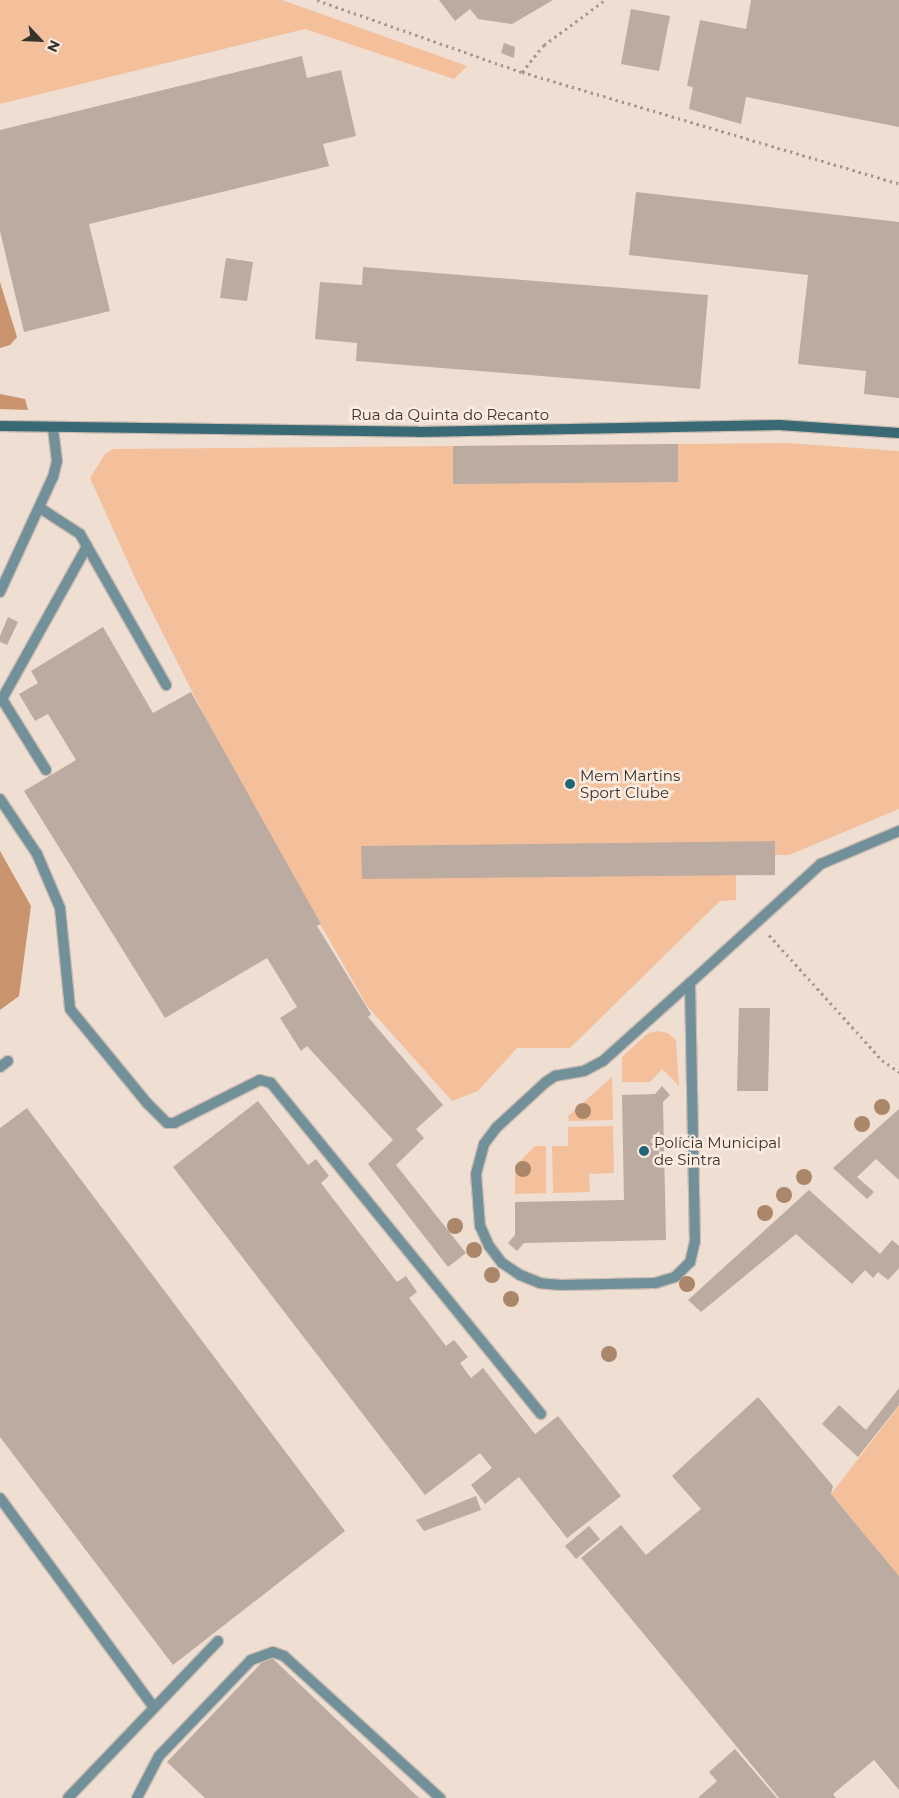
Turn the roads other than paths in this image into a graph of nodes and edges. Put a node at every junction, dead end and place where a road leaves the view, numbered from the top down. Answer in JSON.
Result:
{"nodes":[{"id":1,"x":0,"y":426,"type":"edge"},
{"id":2,"x":53,"y":427,"type":"junction"},
{"id":3,"x":899,"y":434,"type":"edge"},
{"id":4,"x":40,"y":508,"type":"junction"},
{"id":5,"x":87,"y":546,"type":"junction"},
{"id":6,"x":0,"y":592,"type":"edge"},
{"id":7,"x":166,"y":686,"type":"dead end"},
{"id":8,"x":46,"y":770,"type":"dead end"},
{"id":9,"x":0,"y":799,"type":"edge"},
{"id":10,"x":899,"y":831,"type":"edge"},
{"id":11,"x":690,"y":983,"type":"junction"},
{"id":12,"x":541,"y":1414,"type":"dead end"},
{"id":13,"x":0,"y":1498,"type":"edge"},
{"id":14,"x":218,"y":1641,"type":"dead end"},
{"id":15,"x":154,"y":1708,"type":"junction"},
{"id":16,"x":68,"y":1798,"type":"edge"},
{"id":17,"x":137,"y":1798,"type":"edge"},
{"id":18,"x":440,"y":1798,"type":"edge"}],
"edges":[{"from":1,"to":2,"type":"street","name":"Rua da Quinta do Recanto"},
{"from":2,"to":3,"type":"street","name":"Rua da Quinta do Recanto"},
{"from":2,"to":4,"type":"lane"},
{"from":4,"to":5,"type":"lane"},
{"from":4,"to":6,"type":"lane"},
{"from":5,"to":7,"type":"lane"},
{"from":5,"to":8,"type":"lane"},
{"from":9,"to":12,"type":"lane"},
{"from":10,"to":11,"type":"lane"},
{"from":11,"to":11,"type":"lane"},
{"from":13,"to":15,"type":"lane"},
{"from":14,"to":15,"type":"lane"},
{"from":15,"to":16,"type":"lane"},
{"from":17,"to":18,"type":"lane"}]}
